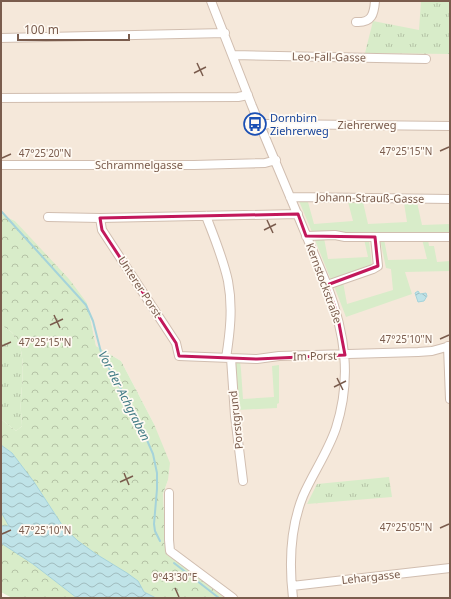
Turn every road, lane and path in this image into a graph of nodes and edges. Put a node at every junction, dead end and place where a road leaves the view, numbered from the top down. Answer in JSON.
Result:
{"nodes":[{"id":1,"x":211,"y":1,"type":"edge"},
{"id":2,"x":375,"y":1,"type":"edge"},
{"id":3,"x":356,"y":22,"type":"dead end"},
{"id":4,"x":225,"y":33,"type":"junction"},
{"id":5,"x":1,"y":38,"type":"edge"},
{"id":6,"x":233,"y":55,"type":"junction"},
{"id":7,"x":426,"y":59,"type":"dead end"},
{"id":8,"x":248,"y":95,"type":"junction"},
{"id":9,"x":1,"y":98,"type":"edge"},
{"id":10,"x":450,"y":126,"type":"edge"},
{"id":11,"x":261,"y":127,"type":"junction"},
{"id":12,"x":276,"y":160,"type":"junction"},
{"id":13,"x":1,"y":165,"type":"edge"},
{"id":14,"x":290,"y":197,"type":"junction"},
{"id":15,"x":450,"y":199,"type":"edge"},
{"id":16,"x":298,"y":214,"type":"junction"},
{"id":17,"x":206,"y":216,"type":"junction"},
{"id":18,"x":48,"y":217,"type":"dead end"},
{"id":19,"x":100,"y":218,"type":"junction"},
{"id":20,"x":306,"y":236,"type":"junction"},
{"id":21,"x":374,"y":237,"type":"junction"},
{"id":22,"x":450,"y":237,"type":"edge"},
{"id":23,"x":327,"y":285,"type":"junction"},
{"id":24,"x":449,"y":346,"type":"edge"},
{"id":25,"x":345,"y":355,"type":"junction"},
{"id":26,"x":179,"y":356,"type":"joint"},
{"id":27,"x":228,"y":358,"type":"junction"},
{"id":28,"x":450,"y":399,"type":"edge"},
{"id":29,"x":243,"y":481,"type":"dead end"},
{"id":30,"x":169,"y":493,"type":"dead end"},
{"id":31,"x":450,"y":568,"type":"edge"},
{"id":32,"x":292,"y":586,"type":"junction"},
{"id":33,"x":233,"y":598,"type":"edge"},
{"id":34,"x":293,"y":598,"type":"edge"}],
"edges":[{"from":1,"to":4,"type":"street","name":"Kernstockstraße"},
{"from":2,"to":3,"type":"street"},
{"from":4,"to":5,"type":"street"},
{"from":4,"to":6,"type":"street","name":"Kernstockstraße"},
{"from":6,"to":7,"type":"street","name":"Leo-Fall-Gasse"},
{"from":6,"to":8,"type":"street","name":"Kernstockstraße"},
{"from":8,"to":9,"type":"street"},
{"from":8,"to":11,"type":"street","name":"Kernstockstraße"},
{"from":10,"to":11,"type":"street","name":"Ziehrerweg"},
{"from":11,"to":12,"type":"street","name":"Kernstockstraße"},
{"from":12,"to":13,"type":"street","name":"Schrammelgasse"},
{"from":12,"to":14,"type":"street","name":"Kernstockstraße"},
{"from":14,"to":15,"type":"street","name":"Johann-Strauß-Gasse"},
{"from":14,"to":16,"type":"street","name":"Kernstockstraße"},
{"from":16,"to":17,"type":"street"},
{"from":16,"to":20,"type":"street","name":"Kernstockstraße"},
{"from":17,"to":19,"type":"street"},
{"from":17,"to":27,"type":"street"},
{"from":18,"to":19,"type":"street"},
{"from":19,"to":26,"type":"street","name":"Unterer Porst"},
{"from":20,"to":21,"type":"street"},
{"from":20,"to":23,"type":"street","name":"Kernstockstraße"},
{"from":21,"to":22,"type":"street"},
{"from":21,"to":23,"type":"street"},
{"from":23,"to":25,"type":"street","name":"Kernstockstraße"},
{"from":24,"to":25,"type":"street","name":"Im Porst"},
{"from":24,"to":28,"type":"street"},
{"from":25,"to":27,"type":"street","name":"Im Porst"},
{"from":25,"to":32,"type":"street","name":"Kernstockstraße"},
{"from":26,"to":27,"type":"street","name":"Im Porst"},
{"from":27,"to":29,"type":"street","name":"Porstgrund"},
{"from":30,"to":33,"type":"street"},
{"from":31,"to":32,"type":"street","name":"Lehargasse"},
{"from":32,"to":34,"type":"street","name":"Kernstockstraße"}]}
